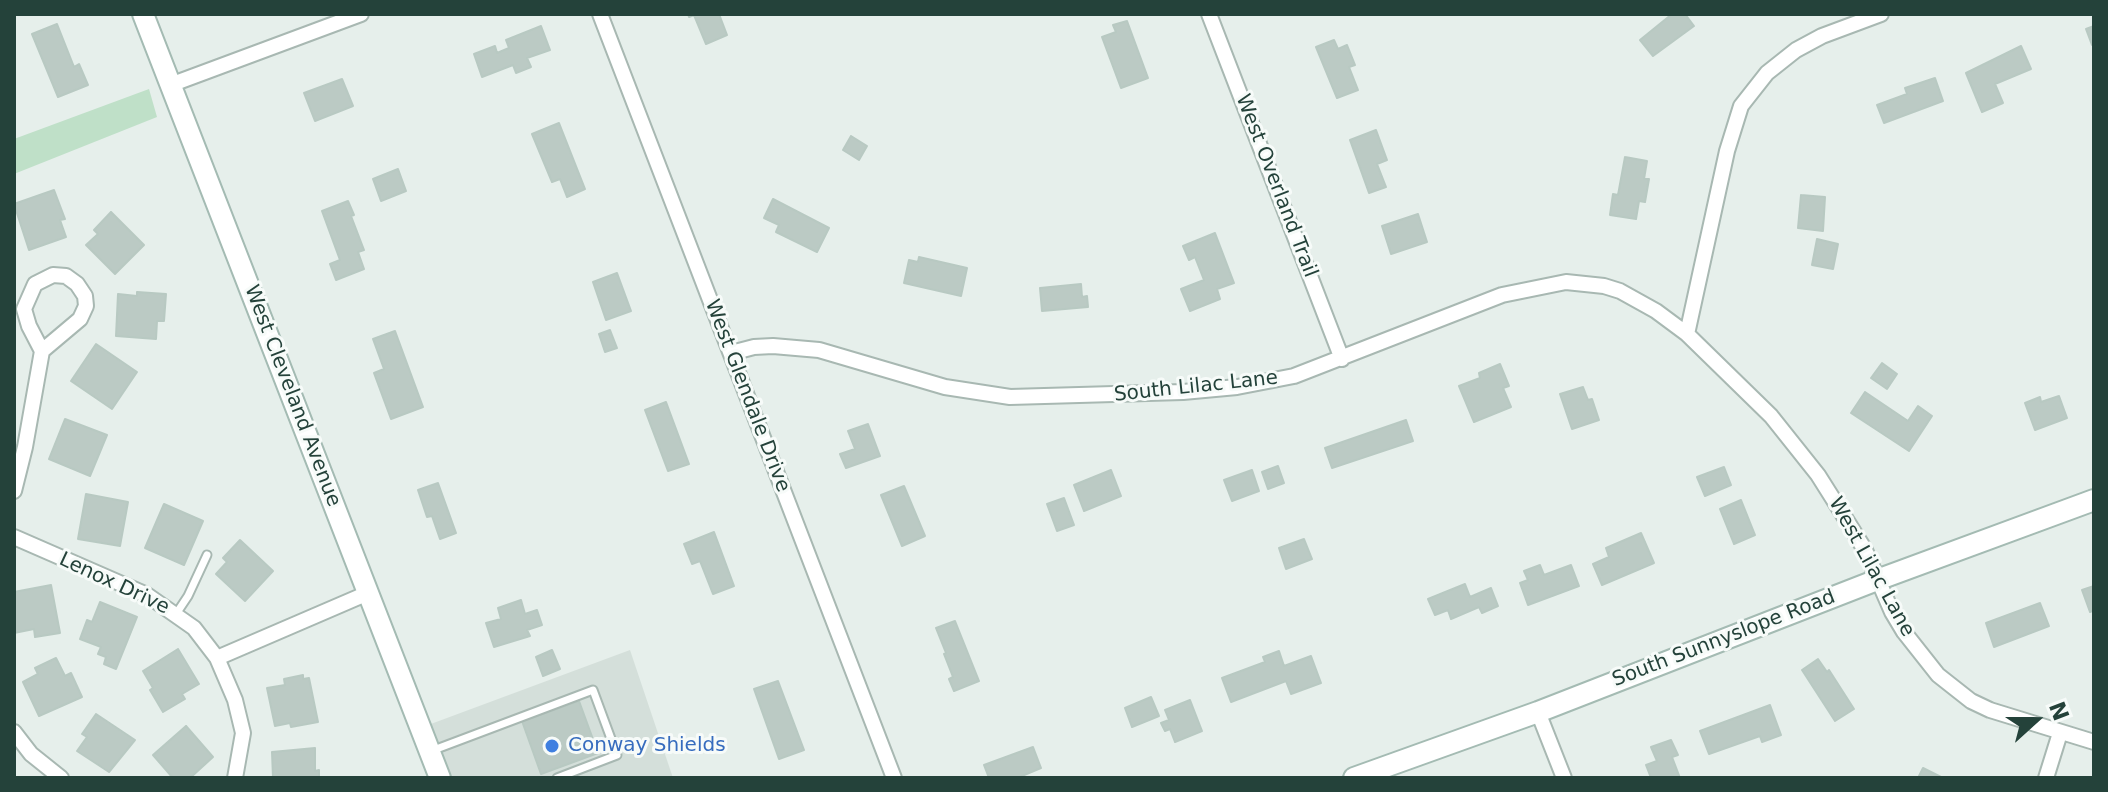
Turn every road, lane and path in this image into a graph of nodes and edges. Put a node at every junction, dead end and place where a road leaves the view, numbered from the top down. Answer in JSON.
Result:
{"nodes":[{"id":1,"x":143,"y":14,"type":"edge"},
{"id":2,"x":361,"y":14,"type":"edge"},
{"id":3,"x":600,"y":14,"type":"edge"},
{"id":4,"x":1209,"y":14,"type":"edge"},
{"id":5,"x":1881,"y":14,"type":"edge"},
{"id":6,"x":170,"y":85,"type":"junction"},
{"id":7,"x":1687,"y":334,"type":"junction"},
{"id":8,"x":42,"y":351,"type":"junction"},
{"id":9,"x":731,"y":353,"type":"junction"},
{"id":10,"x":1342,"y":359,"type":"junction"},
{"id":11,"x":14,"y":491,"type":"edge"},
{"id":12,"x":2094,"y":500,"type":"edge"},
{"id":13,"x":14,"y":537,"type":"edge"},
{"id":14,"x":207,"y":555,"type":"dead end"},
{"id":15,"x":1877,"y":580,"type":"junction"},
{"id":16,"x":368,"y":593,"type":"junction"},
{"id":17,"x":176,"y":614,"type":"junction"},
{"id":18,"x":217,"y":658,"type":"junction"},
{"id":19,"x":1538,"y":712,"type":"junction"},
{"id":20,"x":14,"y":732,"type":"edge"},
{"id":21,"x":2060,"y":733,"type":"junction"},
{"id":22,"x":2094,"y":742,"type":"edge"},
{"id":23,"x":429,"y":752,"type":"junction"},
{"id":24,"x":61,"y":778,"type":"edge"},
{"id":25,"x":235,"y":778,"type":"edge"},
{"id":26,"x":440,"y":778,"type":"edge"},
{"id":27,"x":557,"y":778,"type":"edge"},
{"id":28,"x":894,"y":778,"type":"edge"},
{"id":29,"x":1354,"y":778,"type":"edge"},
{"id":30,"x":1564,"y":778,"type":"edge"},
{"id":31,"x":2046,"y":778,"type":"edge"}],
"edges":[{"from":1,"to":6,"type":"main road","name":"West Cleveland Avenue"},
{"from":2,"to":6,"type":"street"},
{"from":3,"to":9,"type":"street","name":"West Glendale Drive"},
{"from":4,"to":10,"type":"street","name":"West Overland Trail"},
{"from":5,"to":7,"type":"street"},
{"from":6,"to":16,"type":"main road","name":"West Cleveland Avenue"},
{"from":7,"to":10,"type":"street","name":"South Lilac Lane"},
{"from":7,"to":15,"type":"street","name":"West Lilac Lane"},
{"from":8,"to":8,"type":"street"},
{"from":8,"to":11,"type":"street"},
{"from":9,"to":10,"type":"street","name":"South Lilac Lane"},
{"from":9,"to":28,"type":"street","name":"West Glendale Drive"},
{"from":12,"to":15,"type":"main road","name":"South Sunnyslope Road"},
{"from":13,"to":17,"type":"street","name":"Lenox Drive"},
{"from":14,"to":17,"type":"lane"},
{"from":15,"to":19,"type":"main road","name":"South Sunnyslope Road"},
{"from":15,"to":21,"type":"street","name":"West Lilac Lane"},
{"from":16,"to":18,"type":"street"},
{"from":16,"to":23,"type":"main road","name":"West Cleveland Avenue"},
{"from":17,"to":18,"type":"street","name":"Lenox Drive"},
{"from":18,"to":25,"type":"street","name":"Lenox Drive"},
{"from":19,"to":29,"type":"main road","name":"South Sunnyslope Road"},
{"from":19,"to":30,"type":"street"},
{"from":20,"to":24,"type":"street"},
{"from":21,"to":22,"type":"street","name":"West Lilac Lane"},
{"from":21,"to":31,"type":"street"},
{"from":23,"to":26,"type":"main road","name":"West Cleveland Avenue"},
{"from":23,"to":27,"type":"lane"}]}
